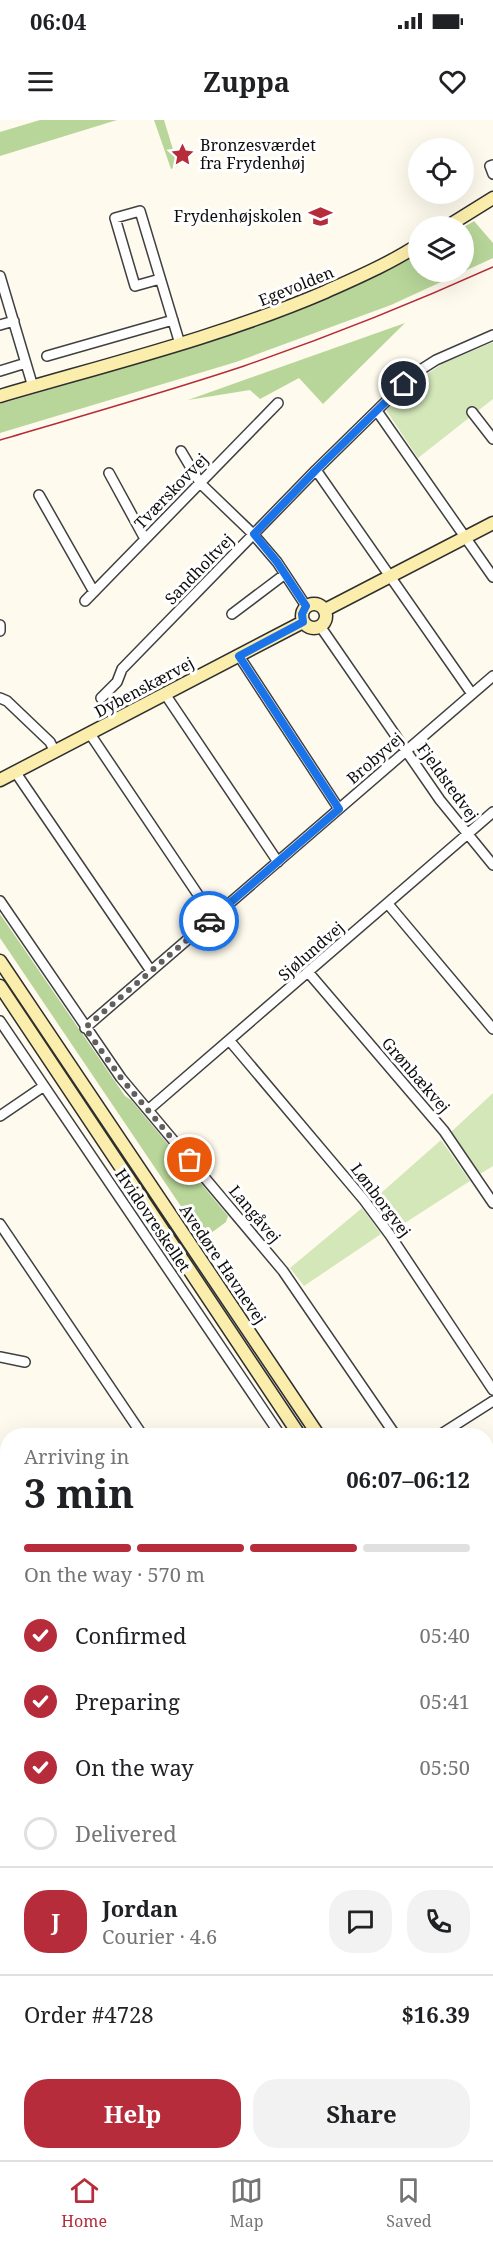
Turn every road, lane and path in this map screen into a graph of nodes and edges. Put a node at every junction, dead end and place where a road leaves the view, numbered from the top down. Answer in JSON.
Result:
{"nodes":[{"id":1,"x":493,"y":165,"type":"edge"},
{"id":2,"x":493,"y":174,"type":"edge"},
{"id":3,"x":489,"y":201,"type":"edge"},
{"id":4,"x":465,"y":216,"type":"edge"},
{"id":5,"x":408,"y":250,"type":"edge"},
{"id":6,"x":0,"y":276,"type":"edge"},
{"id":7,"x":160,"y":279,"type":"junction"},
{"id":8,"x":173,"y":320,"type":"junction"},
{"id":9,"x":14,"y":321,"type":"junction"},
{"id":10,"x":0,"y":325,"type":"edge"},
{"id":11,"x":493,"y":335,"type":"edge"},
{"id":12,"x":180,"y":344,"type":"junction"},
{"id":13,"x":47,"y":356,"type":"dead end"},
{"id":14,"x":26,"y":363,"type":"junction"},
{"id":15,"x":0,"y":371,"type":"edge"},
{"id":16,"x":33,"y":387,"type":"junction"},
{"id":17,"x":0,"y":396,"type":"edge"},
{"id":18,"x":278,"y":403,"type":"dead end"},
{"id":19,"x":377,"y":411,"type":"junction"},
{"id":20,"x":472,"y":412,"type":"dead end"},
{"id":21,"x":493,"y":439,"type":"edge"},
{"id":22,"x":181,"y":451,"type":"dead end"},
{"id":23,"x":316,"y":470,"type":"junction"},
{"id":24,"x":109,"y":473,"type":"dead end"},
{"id":25,"x":200,"y":483,"type":"junction"},
{"id":26,"x":39,"y":495,"type":"dead end"},
{"id":27,"x":493,"y":523,"type":"edge"},
{"id":28,"x":254,"y":534,"type":"junction"},
{"id":29,"x":466,"y":537,"type":"junction"},
{"id":30,"x":145,"y":539,"type":"junction"},
{"id":31,"x":285,"y":574,"type":"junction"},
{"id":32,"x":391,"y":576,"type":"junction"},
{"id":33,"x":493,"y":577,"type":"edge"},
{"id":34,"x":94,"y":592,"type":"junction"},
{"id":35,"x":85,"y":601,"type":"dead end"},
{"id":36,"x":306,"y":606,"type":"junction"},
{"id":37,"x":325,"y":610,"type":"junction"},
{"id":38,"x":232,"y":615,"type":"dead end"},
{"id":39,"x":303,"y":622,"type":"junction"},
{"id":40,"x":0,"y":625,"type":"edge"},
{"id":41,"x":320,"y":626,"type":"junction"},
{"id":42,"x":0,"y":631,"type":"edge"},
{"id":43,"x":239,"y":656,"type":"junction"},
{"id":44,"x":493,"y":676,"type":"edge"},
{"id":45,"x":165,"y":694,"type":"junction"},
{"id":46,"x":472,"y":694,"type":"junction"},
{"id":47,"x":101,"y":698,"type":"dead end"},
{"id":48,"x":0,"y":699,"type":"edge"},
{"id":49,"x":90,"y":734,"type":"junction"},
{"id":50,"x":406,"y":751,"type":"junction"},
{"id":51,"x":55,"y":752,"type":"junction"},
{"id":52,"x":16,"y":773,"type":"junction"},
{"id":53,"x":0,"y":780,"type":"edge"},
{"id":54,"x":339,"y":809,"type":"junction"},
{"id":55,"x":493,"y":812,"type":"edge"},
{"id":56,"x":467,"y":835,"type":"junction"},
{"id":57,"x":278,"y":862,"type":"junction"},
{"id":58,"x":493,"y":865,"type":"edge"},
{"id":59,"x":0,"y":901,"type":"edge"},
{"id":60,"x":388,"y":904,"type":"junction"},
{"id":61,"x":213,"y":917,"type":"junction"},
{"id":62,"x":0,"y":961,"type":"edge"},
{"id":63,"x":151,"y":971,"type":"junction"},
{"id":64,"x":309,"y":972,"type":"junction"},
{"id":65,"x":0,"y":986,"type":"edge"},
{"id":66,"x":0,"y":1021,"type":"edge"},
{"id":67,"x":85,"y":1028,"type":"junction"},
{"id":68,"x":493,"y":1029,"type":"edge"},
{"id":69,"x":229,"y":1040,"type":"junction"},
{"id":70,"x":44,"y":1086,"type":"junction"},
{"id":71,"x":148,"y":1110,"type":"junction"},
{"id":72,"x":0,"y":1116,"type":"edge"},
{"id":73,"x":493,"y":1203,"type":"edge"},
{"id":74,"x":0,"y":1224,"type":"edge"},
{"id":75,"x":0,"y":1357,"type":"edge"},
{"id":76,"x":25,"y":1362,"type":"dead end"},
{"id":77,"x":493,"y":1390,"type":"edge"},
{"id":78,"x":493,"y":1401,"type":"edge"},
{"id":79,"x":138,"y":1428,"type":"edge"},
{"id":80,"x":276,"y":1428,"type":"edge"},
{"id":81,"x":295,"y":1428,"type":"edge"},
{"id":82,"x":314,"y":1428,"type":"edge"},
{"id":83,"x":391,"y":1428,"type":"edge"},
{"id":84,"x":451,"y":1428,"type":"edge"}],
"edges":[{"from":1,"to":2,"type":"street"},
{"from":3,"to":4,"type":"street"},
{"from":5,"to":12,"type":"street","name":"Egevolden"},
{"from":6,"to":9,"type":"street"},
{"from":7,"to":7,"type":"street"},
{"from":7,"to":8,"type":"street"},
{"from":8,"to":12,"type":"street"},
{"from":8,"to":13,"type":"street"},
{"from":9,"to":10,"type":"street"},
{"from":9,"to":14,"type":"street"},
{"from":11,"to":19,"type":"street","name":"Sandholtvej"},
{"from":12,"to":16,"type":"street","name":"Egevolden"},
{"from":14,"to":15,"type":"street"},
{"from":14,"to":16,"type":"street"},
{"from":16,"to":17,"type":"street","name":"Egevolden"},
{"from":18,"to":25,"type":"street","name":"Tværskovvej"},
{"from":19,"to":23,"type":"street","name":"Sandholtvej"},
{"from":19,"to":29,"type":"street"},
{"from":20,"to":21,"type":"street"},
{"from":22,"to":25,"type":"street"},
{"from":23,"to":28,"type":"street","name":"Sandholtvej"},
{"from":23,"to":32,"type":"street"},
{"from":24,"to":30,"type":"street"},
{"from":25,"to":28,"type":"street"},
{"from":25,"to":30,"type":"street","name":"Tværskovvej"},
{"from":26,"to":34,"type":"street"},
{"from":27,"to":29,"type":"street"},
{"from":28,"to":31,"type":"street"},
{"from":28,"to":47,"type":"street","name":"Sandholtvej"},
{"from":29,"to":32,"type":"street"},
{"from":29,"to":33,"type":"street"},
{"from":30,"to":34,"type":"street","name":"Tværskovvej"},
{"from":31,"to":36,"type":"street"},
{"from":31,"to":38,"type":"street"},
{"from":32,"to":37,"type":"street"},
{"from":32,"to":46,"type":"street"},
{"from":34,"to":35,"type":"street","name":"Tværskovvej"},
{"from":36,"to":37,"type":"street"},
{"from":36,"to":39,"type":"street"},
{"from":37,"to":41,"type":"street"},
{"from":39,"to":41,"type":"street"},
{"from":39,"to":43,"type":"street","name":"Dybenskærvej"},
{"from":40,"to":42,"type":"street"},
{"from":41,"to":50,"type":"street","name":"Fjeldstedvej"},
{"from":43,"to":45,"type":"street","name":"Dybenskærvej"},
{"from":43,"to":54,"type":"street"},
{"from":44,"to":46,"type":"street","name":"Brobyvej"},
{"from":45,"to":49,"type":"street","name":"Dybenskærvej"},
{"from":45,"to":57,"type":"street"},
{"from":46,"to":50,"type":"street","name":"Brobyvej"},
{"from":48,"to":51,"type":"street"},
{"from":49,"to":51,"type":"street","name":"Dybenskærvej"},
{"from":49,"to":61,"type":"street"},
{"from":50,"to":54,"type":"street","name":"Brobyvej"},
{"from":50,"to":56,"type":"street","name":"Fjeldstedvej"},
{"from":51,"to":52,"type":"street","name":"Dybenskærvej"},
{"from":52,"to":53,"type":"street","name":"Dybenskærvej"},
{"from":52,"to":63,"type":"street"},
{"from":54,"to":57,"type":"street","name":"Brobyvej"},
{"from":55,"to":56,"type":"street","name":"Sjølundvej"},
{"from":56,"to":58,"type":"street","name":"Fjeldstedvej"},
{"from":56,"to":60,"type":"street","name":"Sjølundvej"},
{"from":57,"to":61,"type":"street","name":"Brobyvej"},
{"from":59,"to":67,"type":"street","name":"Langåvej"},
{"from":60,"to":64,"type":"street","name":"Sjølundvej"},
{"from":60,"to":68,"type":"street"},
{"from":61,"to":63,"type":"street","name":"Brobyvej"},
{"from":62,"to":82,"type":"street","name":"Avedøre Havnevej"},
{"from":63,"to":67,"type":"street","name":"Brobyvej"},
{"from":64,"to":69,"type":"street","name":"Sjølundvej"},
{"from":64,"to":73,"type":"street","name":"Grønbækvej"},
{"from":65,"to":81,"type":"street","name":"Avedøre Havnevej"},
{"from":66,"to":70,"type":"street","name":"Hvidovreskellet"},
{"from":67,"to":71,"type":"street","name":"Langåvej"},
{"from":69,"to":71,"type":"street","name":"Sjølundvej"},
{"from":69,"to":77,"type":"street","name":"Lønborgvej"},
{"from":70,"to":72,"type":"street"},
{"from":70,"to":80,"type":"street","name":"Hvidovreskellet"},
{"from":71,"to":83,"type":"street","name":"Langåvej"},
{"from":74,"to":79,"type":"street"},
{"from":75,"to":76,"type":"street"},
{"from":78,"to":84,"type":"street"}]}
